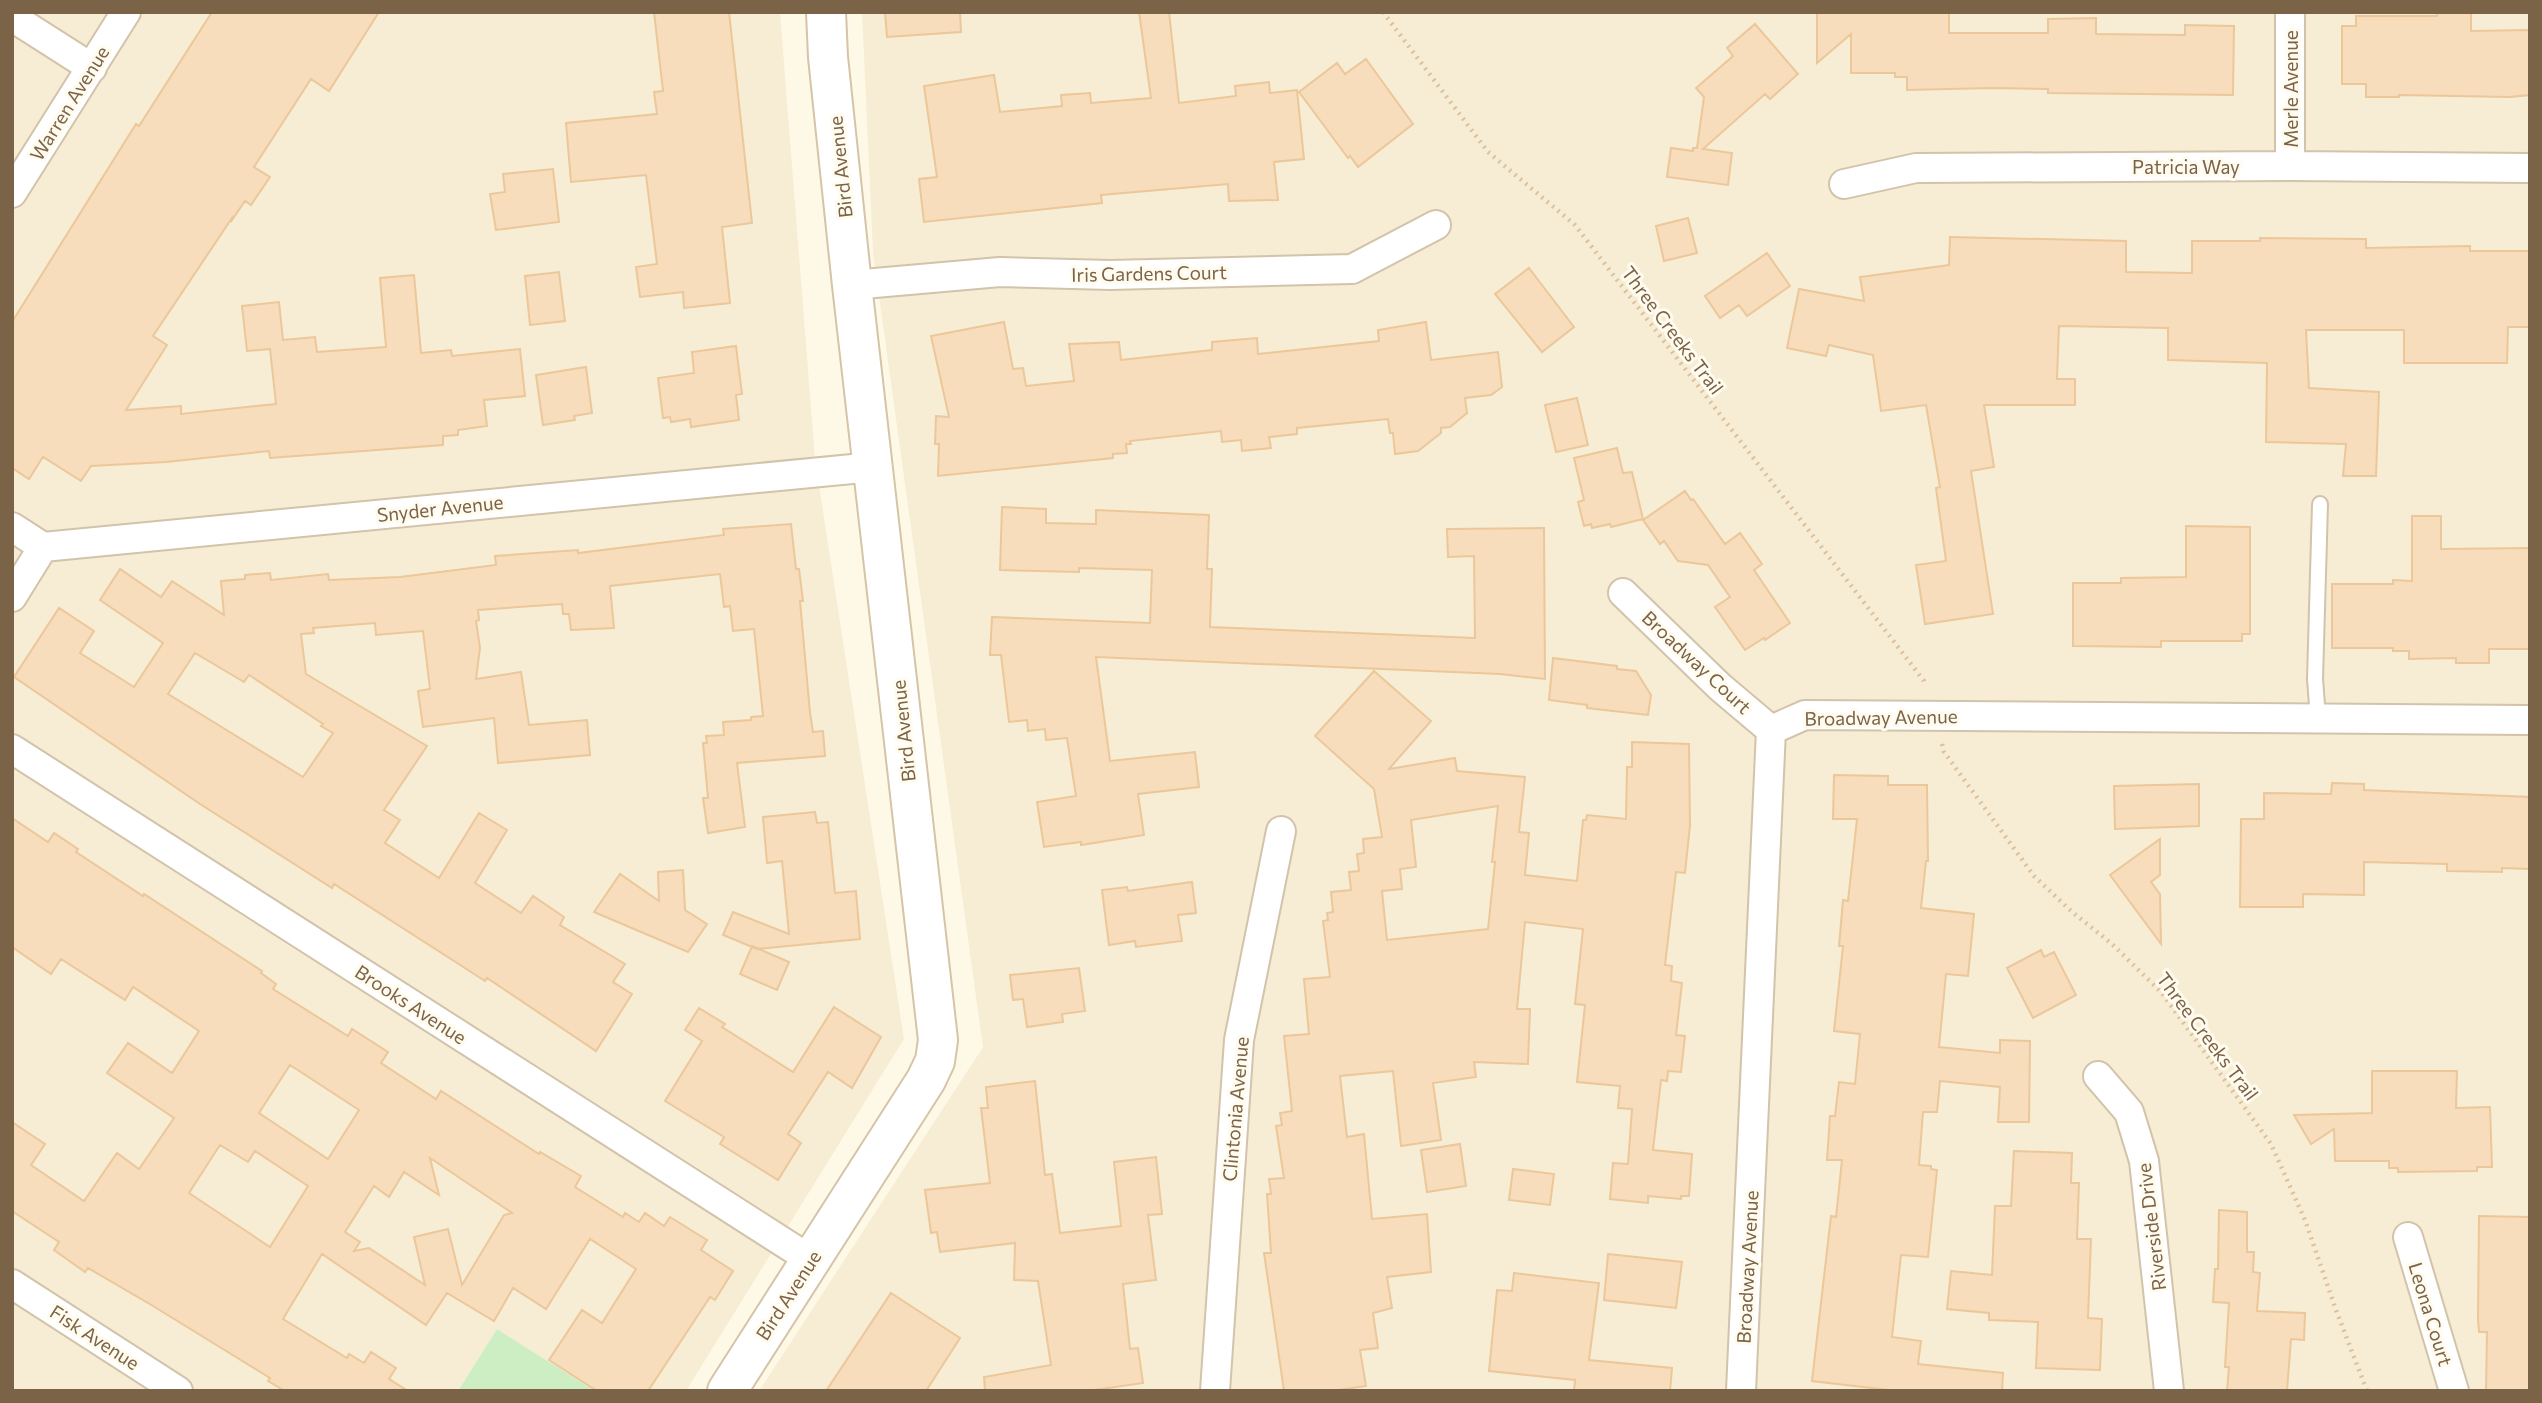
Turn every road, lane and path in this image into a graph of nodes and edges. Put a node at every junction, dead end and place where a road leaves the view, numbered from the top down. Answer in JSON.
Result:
{"nodes":[{"id":1,"x":126,"y":12,"type":"edge"},
{"id":2,"x":826,"y":12,"type":"edge"},
{"id":3,"x":1383,"y":12,"type":"edge"},
{"id":4,"x":2290,"y":12,"type":"edge"},
{"id":5,"x":12,"y":17,"type":"edge"},
{"id":6,"x":92,"y":68,"type":"junction"},
{"id":7,"x":2290,"y":166,"type":"junction"},
{"id":8,"x":2530,"y":168,"type":"edge"},
{"id":9,"x":1844,"y":184,"type":"dead end"},
{"id":10,"x":12,"y":193,"type":"edge"},
{"id":11,"x":1436,"y":225,"type":"dead end"},
{"id":12,"x":852,"y":285,"type":"junction"},
{"id":13,"x":873,"y":467,"type":"junction"},
{"id":14,"x":2320,"y":504,"type":"dead end"},
{"id":15,"x":12,"y":527,"type":"edge"},
{"id":16,"x":43,"y":547,"type":"junction"},
{"id":17,"x":1623,"y":593,"type":"dead end"},
{"id":18,"x":12,"y":597,"type":"edge"},
{"id":19,"x":1924,"y":681,"type":"dead end"},
{"id":20,"x":2318,"y":718,"type":"junction"},
{"id":21,"x":2530,"y":720,"type":"edge"},
{"id":22,"x":1771,"y":730,"type":"junction"},
{"id":23,"x":12,"y":749,"type":"edge"},
{"id":24,"x":1944,"y":752,"type":"dead end"},
{"id":25,"x":1281,"y":831,"type":"dead end"},
{"id":26,"x":2098,"y":1076,"type":"dead end"},
{"id":27,"x":2408,"y":1237,"type":"dead end"},
{"id":28,"x":811,"y":1260,"type":"junction"},
{"id":29,"x":12,"y":1284,"type":"edge"},
{"id":30,"x":178,"y":1391,"type":"edge"},
{"id":31,"x":727,"y":1391,"type":"edge"},
{"id":32,"x":1215,"y":1391,"type":"edge"},
{"id":33,"x":1741,"y":1391,"type":"edge"},
{"id":34,"x":2169,"y":1391,"type":"edge"},
{"id":35,"x":2367,"y":1391,"type":"edge"},
{"id":36,"x":2454,"y":1391,"type":"edge"}],
"edges":[{"from":1,"to":6,"type":"street","name":"Warren Avenue"},
{"from":2,"to":12,"type":"main road","name":"Bird Avenue"},
{"from":3,"to":19,"type":"path","name":"Three Creeks Trail"},
{"from":4,"to":7,"type":"street","name":"Merle Avenue"},
{"from":5,"to":6,"type":"street"},
{"from":6,"to":10,"type":"street","name":"Warren Avenue"},
{"from":7,"to":8,"type":"street","name":"Patricia Way"},
{"from":7,"to":9,"type":"street","name":"Patricia Way"},
{"from":11,"to":12,"type":"street","name":"Iris Gardens Court"},
{"from":12,"to":13,"type":"main road","name":"Bird Avenue"},
{"from":13,"to":16,"type":"street","name":"Snyder Avenue"},
{"from":13,"to":28,"type":"main road","name":"Bird Avenue"},
{"from":14,"to":20,"type":"lane"},
{"from":15,"to":16,"type":"street"},
{"from":16,"to":18,"type":"street"},
{"from":17,"to":22,"type":"street","name":"Broadway Court"},
{"from":20,"to":21,"type":"street","name":"Broadway Avenue"},
{"from":20,"to":22,"type":"street","name":"Broadway Avenue"},
{"from":22,"to":33,"type":"street","name":"Broadway Avenue"},
{"from":23,"to":28,"type":"street","name":"Brooks Avenue"},
{"from":24,"to":35,"type":"path","name":"Three Creeks Trail"},
{"from":25,"to":32,"type":"street","name":"Clintonia Avenue"},
{"from":26,"to":34,"type":"street","name":"Riverside Drive"},
{"from":27,"to":36,"type":"street","name":"Leona Court"},
{"from":28,"to":31,"type":"main road","name":"Bird Avenue"},
{"from":29,"to":30,"type":"street","name":"Fisk Avenue"}]}
